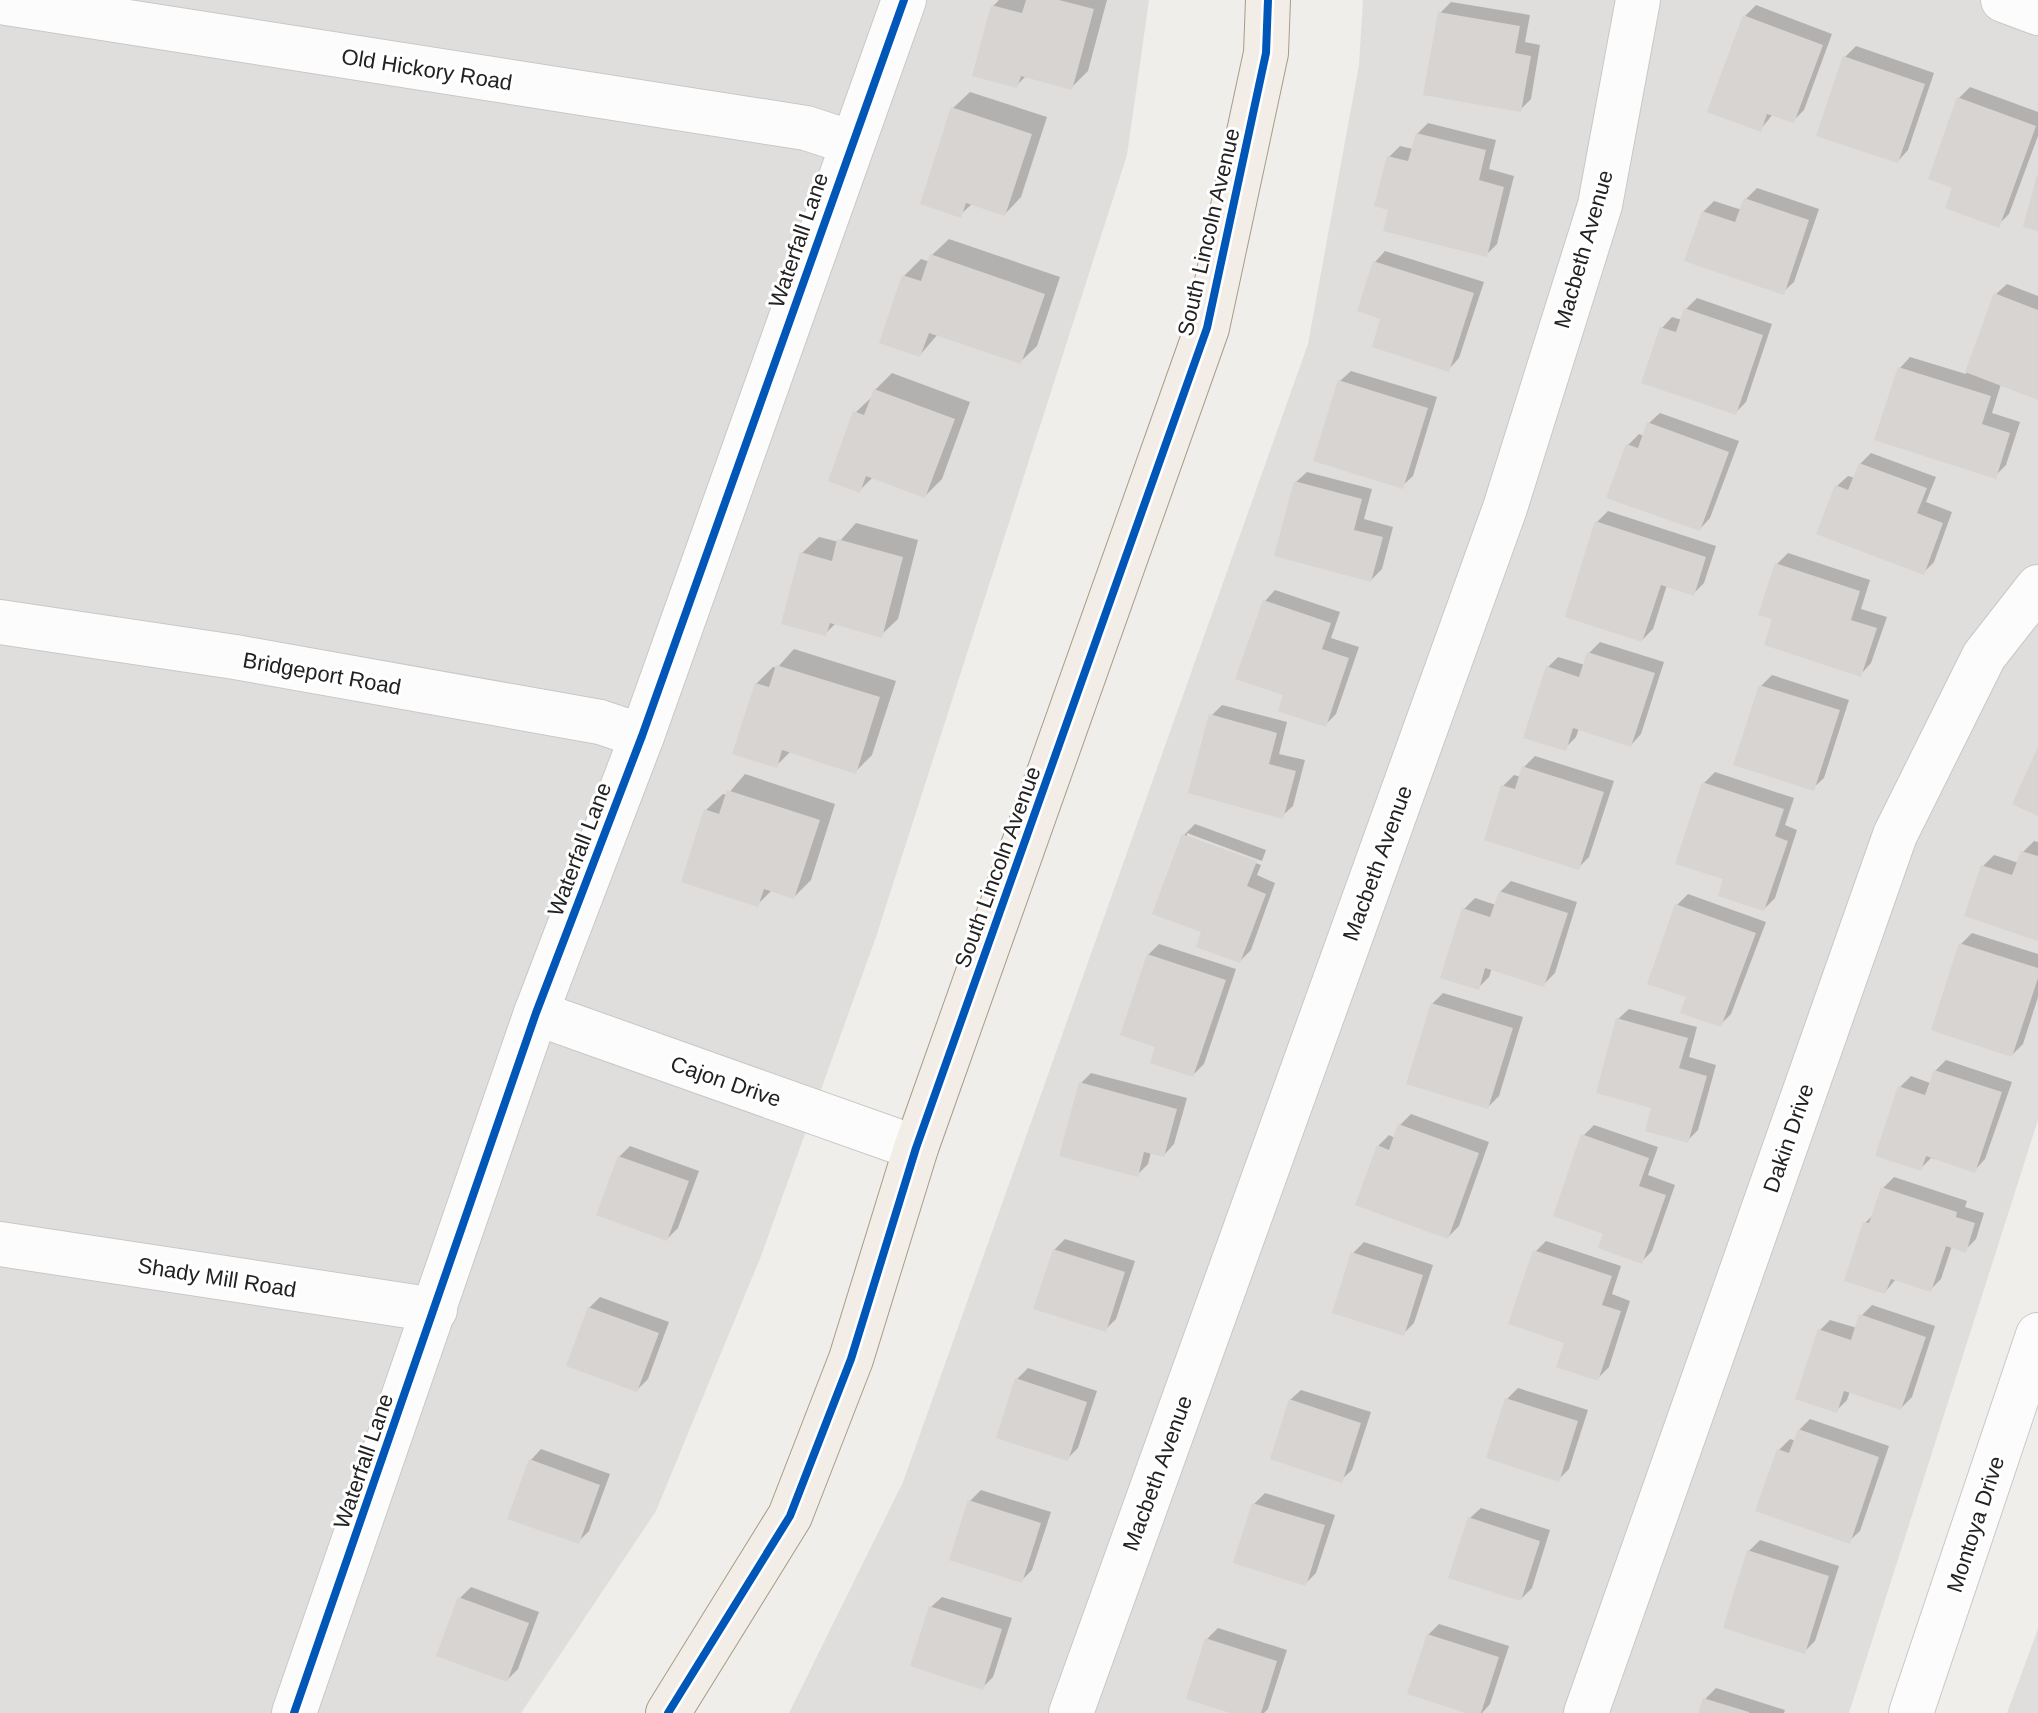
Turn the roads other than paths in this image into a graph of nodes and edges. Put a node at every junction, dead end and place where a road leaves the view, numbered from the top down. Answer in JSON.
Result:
{"nodes":[{"id":1,"x":904,"y":0,"type":"edge"},
{"id":2,"x":1268,"y":0,"type":"edge"},
{"id":3,"x":1638,"y":0,"type":"edge"},
{"id":4,"x":2003,"y":0,"type":"edge"},
{"id":5,"x":0,"y":2,"type":"edge"},
{"id":6,"x":2038,"y":13,"type":"edge"},
{"id":7,"x":852,"y":143,"type":"junction"},
{"id":8,"x":2038,"y":587,"type":"edge"},
{"id":9,"x":0,"y":622,"type":"edge"},
{"id":10,"x":642,"y":736,"type":"junction"},
{"id":11,"x":536,"y":1013,"type":"junction"},
{"id":12,"x":916,"y":1148,"type":"junction"},
{"id":13,"x":0,"y":1244,"type":"edge"},
{"id":14,"x":435,"y":1310,"type":"junction"},
{"id":15,"x":2038,"y":1335,"type":"edge"},
{"id":16,"x":294,"y":1713,"type":"edge"},
{"id":17,"x":668,"y":1713,"type":"edge"},
{"id":18,"x":1071,"y":1713,"type":"edge"},
{"id":19,"x":1586,"y":1713,"type":"edge"},
{"id":20,"x":1911,"y":1713,"type":"edge"}],
"edges":[{"from":1,"to":7,"type":"street","name":"Waterfall Lane"},
{"from":2,"to":12,"type":"main road","name":"South Lincoln Avenue"},
{"from":3,"to":18,"type":"street","name":"Macbeth Avenue"},
{"from":4,"to":6,"type":"street"},
{"from":5,"to":7,"type":"street","name":"Old Hickory Road"},
{"from":7,"to":10,"type":"street","name":"Waterfall Lane"},
{"from":8,"to":19,"type":"street","name":"Dakin Drive"},
{"from":9,"to":10,"type":"street","name":"Bridgeport Road"},
{"from":10,"to":11,"type":"street","name":"Waterfall Lane"},
{"from":11,"to":12,"type":"street","name":"Cajon Drive"},
{"from":11,"to":14,"type":"street","name":"Waterfall Lane"},
{"from":12,"to":17,"type":"main road","name":"South Lincoln Avenue"},
{"from":13,"to":14,"type":"street","name":"Shady Mill Road"},
{"from":14,"to":16,"type":"street","name":"Waterfall Lane"},
{"from":15,"to":20,"type":"street","name":"Montoya Drive"}]}
